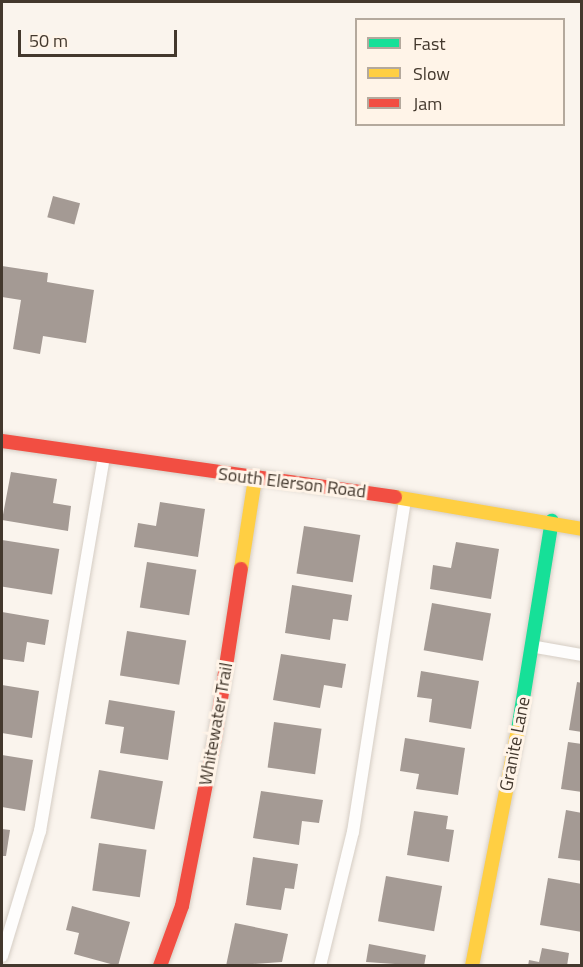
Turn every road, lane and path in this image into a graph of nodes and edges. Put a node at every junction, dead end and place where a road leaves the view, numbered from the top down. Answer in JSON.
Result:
{"nodes":[{"id":1,"x":2,"y":441,"type":"edge"},
{"id":2,"x":104,"y":456,"type":"junction"},
{"id":3,"x":255,"y":479,"type":"junction"},
{"id":4,"x":405,"y":498,"type":"junction"},
{"id":5,"x":552,"y":521,"type":"junction"},
{"id":6,"x":582,"y":529,"type":"edge"},
{"id":7,"x":534,"y":646,"type":"junction"},
{"id":8,"x":582,"y":655,"type":"edge"},
{"id":9,"x":2,"y":956,"type":"edge"},
{"id":10,"x":160,"y":966,"type":"edge"},
{"id":11,"x":320,"y":966,"type":"edge"},
{"id":12,"x":472,"y":966,"type":"edge"}],
"edges":[{"from":1,"to":2,"type":"street","name":"South Elerson Road"},
{"from":2,"to":3,"type":"street","name":"South Elerson Road"},
{"from":2,"to":9,"type":"lane"},
{"from":3,"to":4,"type":"street","name":"South Elerson Road"},
{"from":3,"to":10,"type":"street","name":"Whitewater Trail"},
{"from":4,"to":5,"type":"street","name":"South Elerson Road"},
{"from":4,"to":11,"type":"lane"},
{"from":5,"to":6,"type":"street","name":"South Elerson Road"},
{"from":5,"to":7,"type":"street","name":"Granite Lane"},
{"from":7,"to":8,"type":"lane"},
{"from":7,"to":12,"type":"street","name":"Granite Lane"}]}
